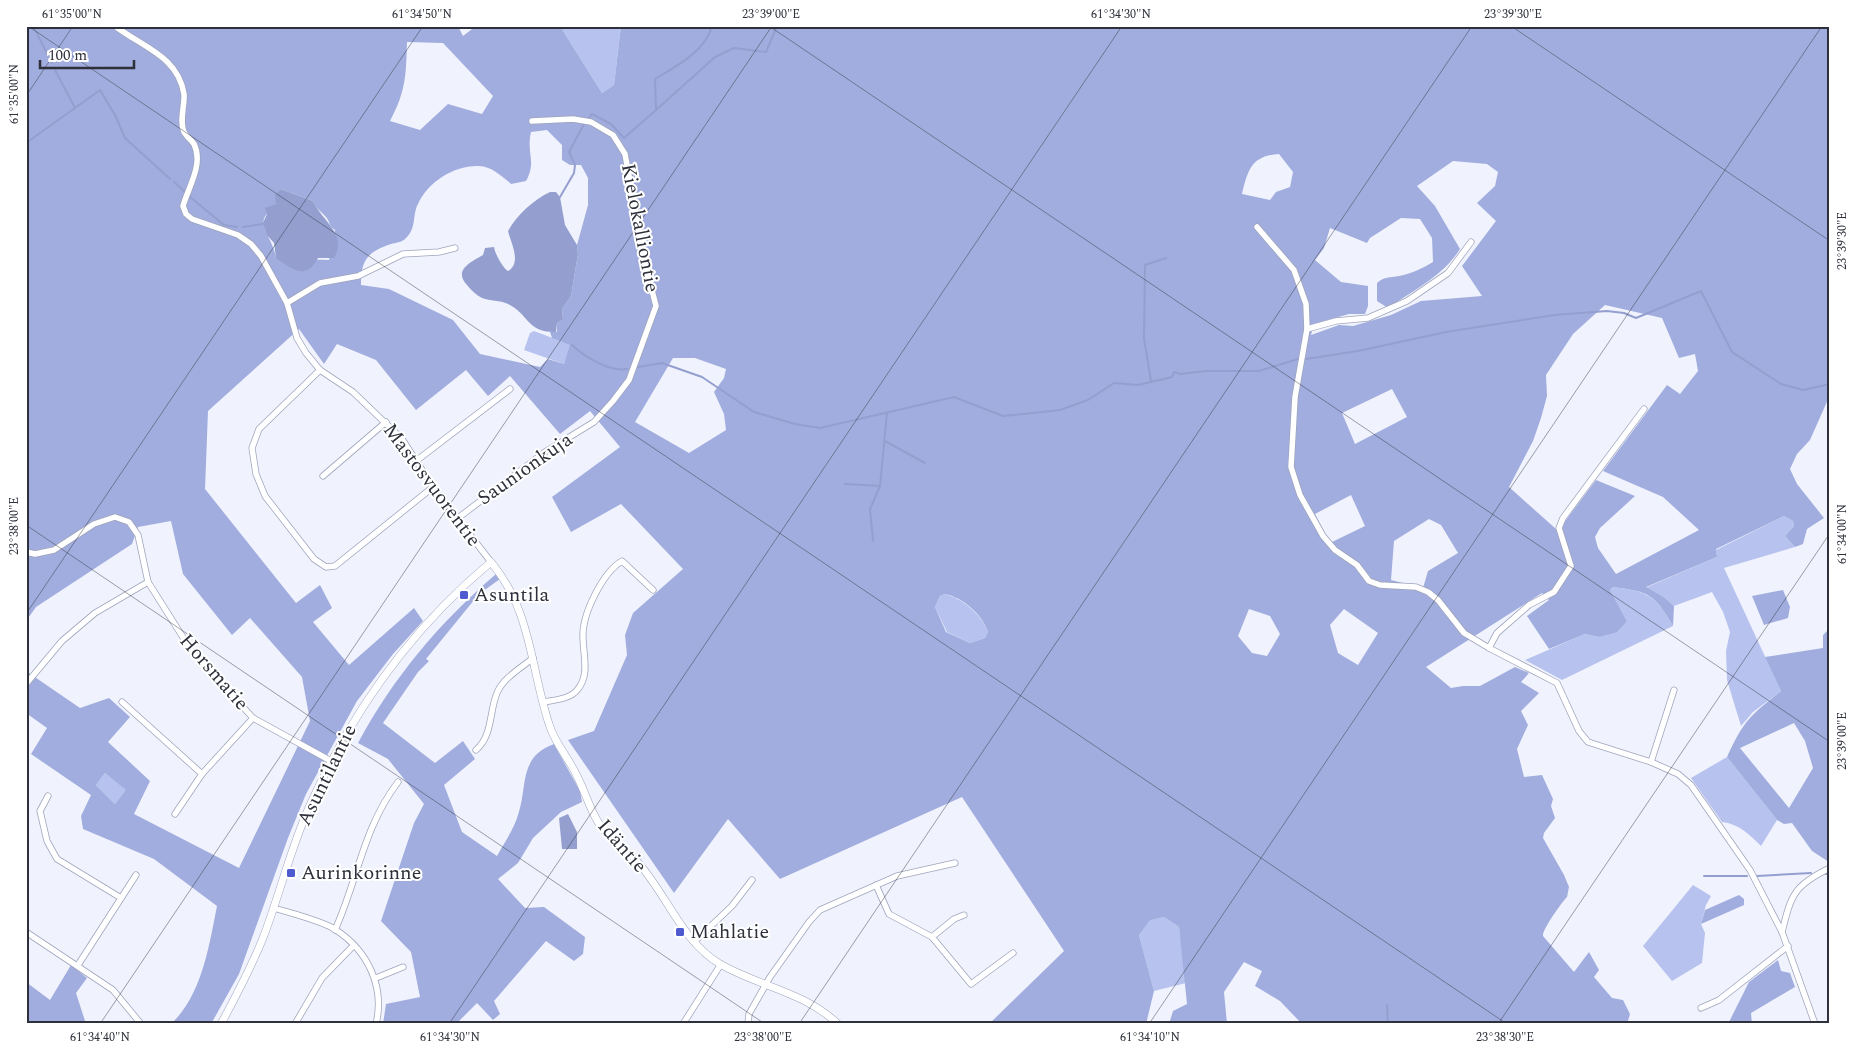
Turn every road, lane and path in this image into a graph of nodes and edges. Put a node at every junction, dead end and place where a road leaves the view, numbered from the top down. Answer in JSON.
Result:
{"nodes":[{"id":1,"x":115,"y":26,"type":"edge"},
{"id":2,"x":532,"y":121,"type":"dead end"},
{"id":3,"x":1257,"y":227,"type":"dead end"},
{"id":4,"x":1471,"y":242,"type":"dead end"},
{"id":5,"x":454,"y":248,"type":"dead end"},
{"id":6,"x":287,"y":303,"type":"junction"},
{"id":7,"x":1307,"y":329,"type":"junction"},
{"id":8,"x":320,"y":370,"type":"junction"},
{"id":9,"x":510,"y":389,"type":"dead end"},
{"id":10,"x":1644,"y":409,"type":"dead end"},
{"id":11,"x":386,"y":422,"type":"junction"},
{"id":12,"x":594,"y":422,"type":"joint"},
{"id":13,"x":416,"y":461,"type":"junction"},
{"id":14,"x":323,"y":476,"type":"dead end"},
{"id":15,"x":433,"y":487,"type":"junction"},
{"id":16,"x":458,"y":518,"type":"junction"},
{"id":17,"x":26,"y":552,"type":"edge"},
{"id":18,"x":491,"y":562,"type":"junction"},
{"id":19,"x":148,"y":582,"type":"junction"},
{"id":20,"x":653,"y":590,"type":"dead end"},
{"id":21,"x":1489,"y":648,"type":"junction"},
{"id":22,"x":533,"y":658,"type":"junction"},
{"id":23,"x":26,"y":684,"type":"edge"},
{"id":24,"x":1674,"y":690,"type":"dead end"},
{"id":25,"x":122,"y":702,"type":"dead end"},
{"id":26,"x":543,"y":702,"type":"junction"},
{"id":27,"x":253,"y":718,"type":"junction"},
{"id":28,"x":476,"y":750,"type":"dead end"},
{"id":29,"x":331,"y":760,"type":"junction"},
{"id":30,"x":1651,"y":762,"type":"junction"},
{"id":31,"x":202,"y":774,"type":"junction"},
{"id":32,"x":398,"y":782,"type":"dead end"},
{"id":33,"x":48,"y":796,"type":"dead end"},
{"id":34,"x":175,"y":814,"type":"dead end"},
{"id":35,"x":955,"y":863,"type":"dead end"},
{"id":36,"x":1830,"y":868,"type":"edge"},
{"id":37,"x":136,"y":875,"type":"dead end"},
{"id":38,"x":752,"y":880,"type":"dead end"},
{"id":39,"x":876,"y":885,"type":"junction"},
{"id":40,"x":120,"y":898,"type":"junction"},
{"id":41,"x":274,"y":908,"type":"junction"},
{"id":42,"x":964,"y":915,"type":"dead end"},
{"id":43,"x":335,"y":930,"type":"junction"},
{"id":44,"x":26,"y":932,"type":"edge"},
{"id":45,"x":1782,"y":932,"type":"junction"},
{"id":46,"x":932,"y":937,"type":"junction"},
{"id":47,"x":694,"y":942,"type":"junction"},
{"id":48,"x":353,"y":946,"type":"junction"},
{"id":49,"x":1788,"y":946,"type":"junction"},
{"id":50,"x":1013,"y":953,"type":"dead end"},
{"id":51,"x":721,"y":964,"type":"junction"},
{"id":52,"x":78,"y":965,"type":"junction"},
{"id":53,"x":404,"y":966,"type":"dead end"},
{"id":54,"x":376,"y":978,"type":"junction"},
{"id":55,"x":766,"y":984,"type":"junction"},
{"id":56,"x":1701,"y":1008,"type":"dead end"},
{"id":57,"x":141,"y":1024,"type":"edge"},
{"id":58,"x":221,"y":1024,"type":"edge"},
{"id":59,"x":295,"y":1024,"type":"edge"},
{"id":60,"x":376,"y":1024,"type":"edge"},
{"id":61,"x":683,"y":1024,"type":"edge"},
{"id":62,"x":748,"y":1024,"type":"edge"},
{"id":63,"x":838,"y":1024,"type":"edge"},
{"id":64,"x":1816,"y":1024,"type":"edge"}],
"edges":[{"from":1,"to":6,"type":"street","name":"Mastosvuorentie"},
{"from":2,"to":12,"type":"street","name":"Kielokalliontie"},
{"from":3,"to":7,"type":"street"},
{"from":4,"to":7,"type":"street"},
{"from":5,"to":6,"type":"street"},
{"from":6,"to":8,"type":"street","name":"Mastosvuorentie"},
{"from":7,"to":21,"type":"street"},
{"from":8,"to":11,"type":"street","name":"Mastosvuorentie"},
{"from":8,"to":15,"type":"street"},
{"from":9,"to":13,"type":"street"},
{"from":10,"to":21,"type":"street"},
{"from":11,"to":13,"type":"street","name":"Mastosvuorentie"},
{"from":11,"to":14,"type":"street"},
{"from":12,"to":16,"type":"street","name":"Saunionkuja"},
{"from":13,"to":15,"type":"street","name":"Mastosvuorentie"},
{"from":15,"to":16,"type":"street","name":"Mastosvuorentie"},
{"from":16,"to":18,"type":"street","name":"Mastosvuorentie"},
{"from":17,"to":19,"type":"street","name":"Horsmatie"},
{"from":18,"to":22,"type":"street","name":"Idäntie"},
{"from":18,"to":29,"type":"street","name":"Asuntilantie"},
{"from":19,"to":23,"type":"street"},
{"from":19,"to":27,"type":"street","name":"Horsmatie"},
{"from":20,"to":26,"type":"street"},
{"from":21,"to":30,"type":"street"},
{"from":22,"to":26,"type":"street","name":"Idäntie"},
{"from":22,"to":28,"type":"street"},
{"from":24,"to":30,"type":"street"},
{"from":25,"to":31,"type":"street"},
{"from":26,"to":47,"type":"street","name":"Idäntie"},
{"from":27,"to":29,"type":"street","name":"Horsmatie"},
{"from":27,"to":31,"type":"street"},
{"from":29,"to":41,"type":"street","name":"Asuntilantie"},
{"from":30,"to":45,"type":"street"},
{"from":31,"to":34,"type":"street"},
{"from":32,"to":43,"type":"street"},
{"from":33,"to":40,"type":"street"},
{"from":35,"to":39,"type":"street"},
{"from":36,"to":45,"type":"street"},
{"from":37,"to":40,"type":"street"},
{"from":38,"to":47,"type":"street"},
{"from":39,"to":46,"type":"street"},
{"from":39,"to":55,"type":"street"},
{"from":40,"to":52,"type":"street"},
{"from":41,"to":43,"type":"street"},
{"from":41,"to":58,"type":"street","name":"Asuntilantie"},
{"from":42,"to":46,"type":"street"},
{"from":43,"to":48,"type":"street"},
{"from":44,"to":52,"type":"street"},
{"from":45,"to":49,"type":"street"},
{"from":46,"to":50,"type":"street"},
{"from":47,"to":51,"type":"street","name":"Idäntie"},
{"from":48,"to":54,"type":"street"},
{"from":48,"to":59,"type":"street"},
{"from":49,"to":56,"type":"street"},
{"from":49,"to":64,"type":"street"},
{"from":51,"to":55,"type":"street","name":"Idäntie"},
{"from":51,"to":61,"type":"street"},
{"from":52,"to":57,"type":"street"},
{"from":53,"to":54,"type":"street"},
{"from":54,"to":60,"type":"street"},
{"from":55,"to":62,"type":"street"},
{"from":55,"to":63,"type":"street","name":"Idäntie"}]}
